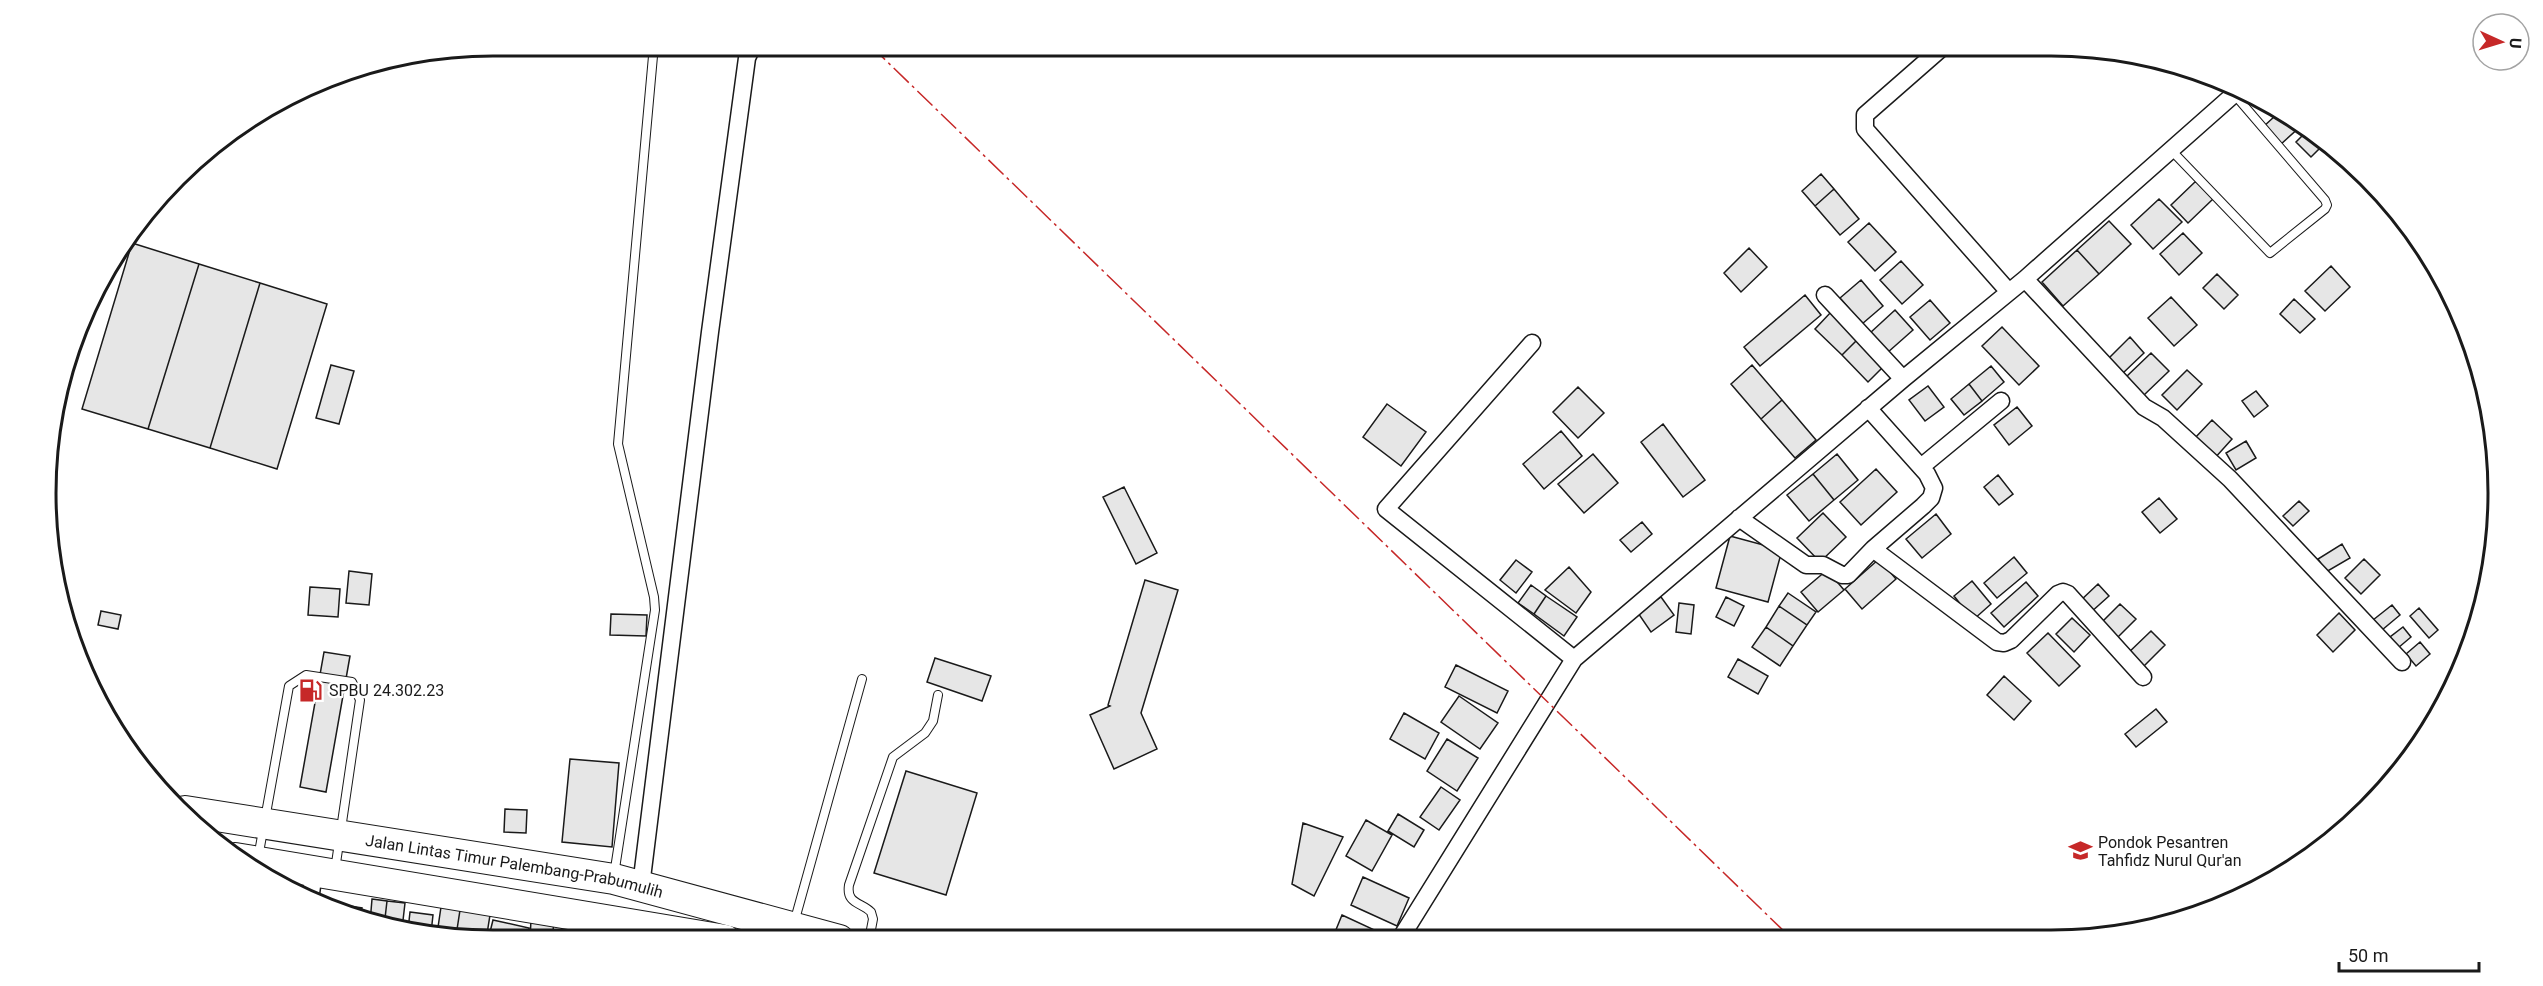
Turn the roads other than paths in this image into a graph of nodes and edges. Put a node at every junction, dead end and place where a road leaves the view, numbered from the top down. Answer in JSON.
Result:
{"nodes":[{"id":1,"x":653,"y":56,"type":"edge"},
{"id":2,"x":748,"y":56,"type":"edge"},
{"id":3,"x":1933,"y":56,"type":"edge"},
{"id":4,"x":2232,"y":96,"type":"edge"},
{"id":5,"x":2246,"y":102,"type":"edge"},
{"id":6,"x":2171,"y":150,"type":"junction"},
{"id":7,"x":2025,"y":279,"type":"junction"},
{"id":8,"x":2009,"y":292,"type":"junction"},
{"id":9,"x":1826,"y":295,"type":"dead end"},
{"id":10,"x":1532,"y":343,"type":"dead end"},
{"id":11,"x":1903,"y":378,"type":"junction"},
{"id":12,"x":2001,"y":401,"type":"dead end"},
{"id":13,"x":1868,"y":408,"type":"junction"},
{"id":14,"x":1921,"y":467,"type":"junction"},
{"id":15,"x":1739,"y":518,"type":"junction"},
{"id":16,"x":1873,"y":549,"type":"junction"},
{"id":17,"x":1574,"y":659,"type":"junction"},
{"id":18,"x":2402,"y":662,"type":"dead end"},
{"id":19,"x":2143,"y":677,"type":"dead end"},
{"id":20,"x":862,"y":679,"type":"dead end"},
{"id":21,"x":938,"y":695,"type":"dead end"},
{"id":22,"x":195,"y":812,"type":"edge"},
{"id":23,"x":265,"y":824,"type":"junction"},
{"id":24,"x":340,"y":836,"type":"junction"},
{"id":25,"x":248,"y":855,"type":"edge"},
{"id":26,"x":256,"y":861,"type":"edge"},
{"id":27,"x":324,"y":873,"type":"junction"},
{"id":28,"x":627,"y":882,"type":"junction"},
{"id":29,"x":314,"y":892,"type":"edge"},
{"id":30,"x":793,"y":926,"type":"junction"},
{"id":31,"x":665,"y":930,"type":"edge"},
{"id":32,"x":806,"y":930,"type":"edge"},
{"id":33,"x":870,"y":930,"type":"edge"},
{"id":34,"x":1406,"y":930,"type":"edge"}],
"edges":[{"from":1,"to":28,"type":"lane"},
{"from":2,"to":28,"type":"street"},
{"from":3,"to":8,"type":"street"},
{"from":4,"to":6,"type":"street"},
{"from":5,"to":6,"type":"lane"},
{"from":6,"to":7,"type":"street"},
{"from":7,"to":8,"type":"street"},
{"from":7,"to":18,"type":"street"},
{"from":8,"to":11,"type":"street"},
{"from":9,"to":11,"type":"street"},
{"from":10,"to":17,"type":"street"},
{"from":11,"to":13,"type":"street"},
{"from":12,"to":14,"type":"street"},
{"from":13,"to":14,"type":"street"},
{"from":13,"to":15,"type":"street"},
{"from":14,"to":16,"type":"street"},
{"from":15,"to":16,"type":"street"},
{"from":15,"to":17,"type":"street"},
{"from":16,"to":19,"type":"street"},
{"from":17,"to":34,"type":"street"},
{"from":20,"to":30,"type":"lane"},
{"from":21,"to":33,"type":"lane"},
{"from":22,"to":23,"type":"highway","name":"Jalan Lintas Timur Palembang-Prabumulih"},
{"from":23,"to":24,"type":"highway","name":"Jalan Lintas Timur Palembang-Prabumulih"},
{"from":23,"to":24,"type":"lane"},
{"from":23,"to":25,"type":"lane"},
{"from":24,"to":27,"type":"lane"},
{"from":24,"to":28,"type":"highway","name":"Jalan Lintas Timur Palembang-Prabumulih"},
{"from":26,"to":27,"type":"highway"},
{"from":27,"to":29,"type":"street"},
{"from":27,"to":31,"type":"highway"},
{"from":28,"to":30,"type":"highway","name":"Jalan Lintas Timur Palembang-Prabumulih"},
{"from":30,"to":32,"type":"highway","name":"Jalan Lintas Timur Palembang-Prabumulih"}]}
